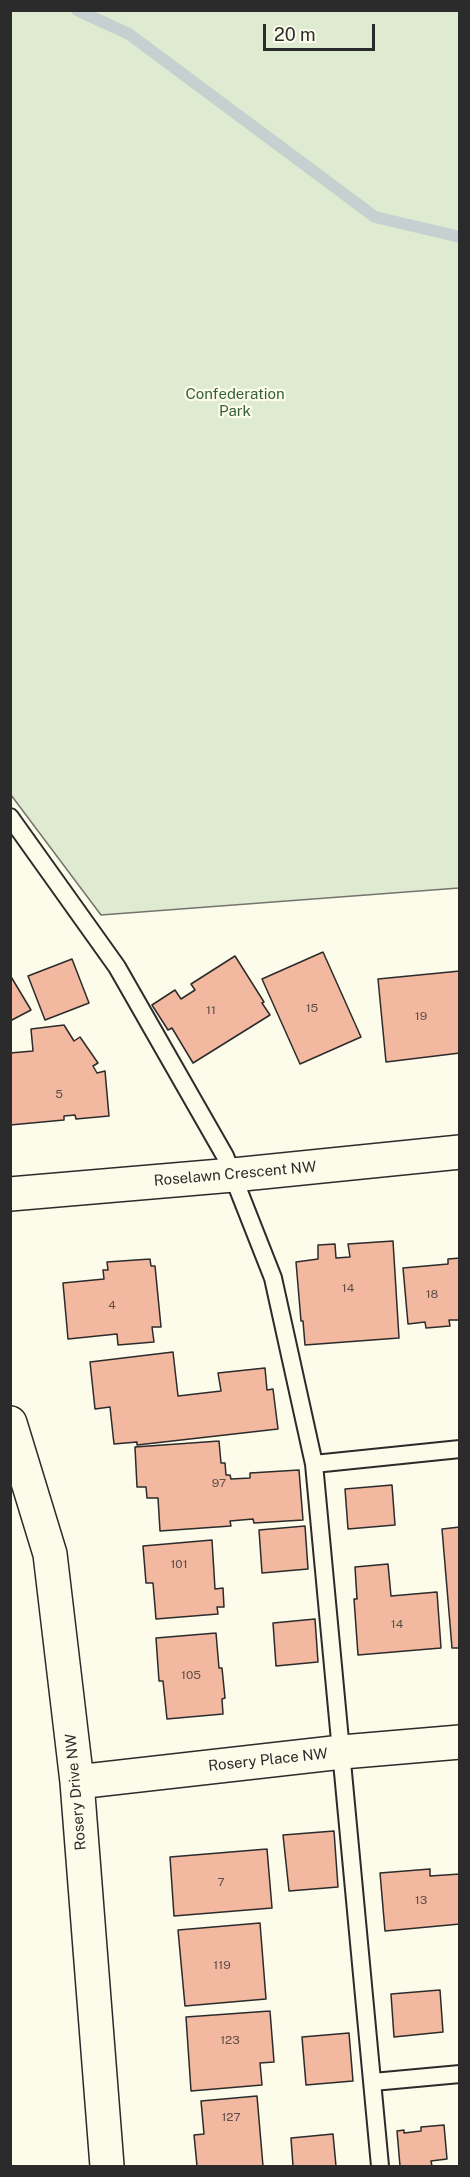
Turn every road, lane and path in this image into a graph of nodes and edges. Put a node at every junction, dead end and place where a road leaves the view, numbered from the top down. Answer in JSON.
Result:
{"nodes":[{"id":1,"x":10,"y":817,"type":"edge"},
{"id":2,"x":459,"y":1152,"type":"edge"},
{"id":3,"x":233,"y":1175,"type":"junction"},
{"id":4,"x":10,"y":1194,"type":"edge"},
{"id":5,"x":10,"y":1423,"type":"edge"},
{"id":6,"x":459,"y":1449,"type":"edge"},
{"id":7,"x":314,"y":1464,"type":"junction"},
{"id":8,"x":459,"y":1742,"type":"edge"},
{"id":9,"x":342,"y":1752,"type":"junction"},
{"id":10,"x":77,"y":1782,"type":"junction"},
{"id":11,"x":459,"y":2074,"type":"edge"},
{"id":12,"x":373,"y":2082,"type":"junction"},
{"id":13,"x":106,"y":2166,"type":"edge"},
{"id":14,"x":380,"y":2166,"type":"edge"}],
"edges":[{"from":1,"to":3,"type":"lane"},
{"from":2,"to":3,"type":"street","name":"Roselawn Crescent NW"},
{"from":3,"to":4,"type":"street","name":"Roselawn Crescent NW"},
{"from":3,"to":7,"type":"lane"},
{"from":5,"to":10,"type":"street","name":"Rosery Drive NW"},
{"from":6,"to":7,"type":"lane"},
{"from":7,"to":9,"type":"lane"},
{"from":8,"to":9,"type":"street","name":"Rosery Place NW"},
{"from":9,"to":10,"type":"street","name":"Rosery Place NW"},
{"from":9,"to":12,"type":"lane"},
{"from":10,"to":13,"type":"street","name":"Rosery Drive NW"},
{"from":11,"to":12,"type":"lane"},
{"from":12,"to":14,"type":"lane"}]}
